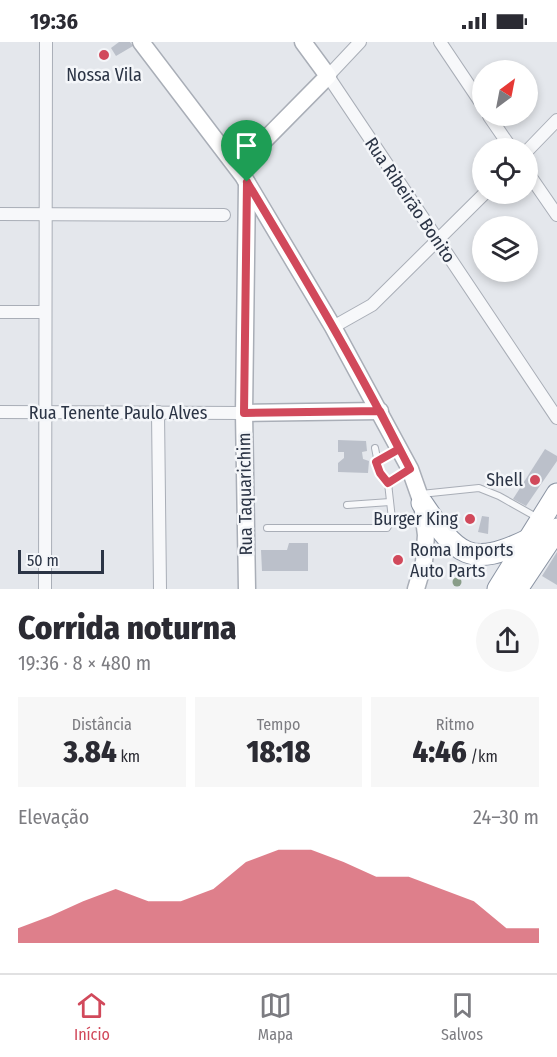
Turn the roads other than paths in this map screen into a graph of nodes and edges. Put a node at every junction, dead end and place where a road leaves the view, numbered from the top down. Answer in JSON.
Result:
{"nodes":[{"id":1,"x":45,"y":42,"type":"edge"},
{"id":2,"x":141,"y":42,"type":"edge"},
{"id":3,"x":303,"y":42,"type":"edge"},
{"id":4,"x":360,"y":42,"type":"edge"},
{"id":5,"x":441,"y":42,"type":"edge"},
{"id":6,"x":328,"y":76,"type":"junction"},
{"id":7,"x":472,"y":89,"type":"edge"},
{"id":8,"x":557,"y":120,"type":"edge"},
{"id":9,"x":538,"y":140,"type":"edge"},
{"id":10,"x":236,"y":165,"type":"junction"},
{"id":11,"x":247,"y":182,"type":"junction"},
{"id":12,"x":538,"y":187,"type":"edge"},
{"id":13,"x":474,"y":204,"type":"edge"},
{"id":14,"x":0,"y":214,"type":"edge"},
{"id":15,"x":43,"y":214,"type":"junction"},
{"id":16,"x":224,"y":215,"type":"dead end"},
{"id":17,"x":557,"y":215,"type":"edge"},
{"id":18,"x":437,"y":240,"type":"junction"},
{"id":19,"x":0,"y":312,"type":"edge"},
{"id":20,"x":45,"y":312,"type":"junction"},
{"id":21,"x":333,"y":327,"type":"junction"},
{"id":22,"x":380,"y":411,"type":"junction"},
{"id":23,"x":0,"y":412,"type":"edge"},
{"id":24,"x":158,"y":412,"type":"junction"},
{"id":25,"x":43,"y":413,"type":"junction"},
{"id":26,"x":244,"y":413,"type":"junction"},
{"id":27,"x":557,"y":418,"type":"edge"},
{"id":28,"x":375,"y":448,"type":"dead end"},
{"id":29,"x":399,"y":449,"type":"junction"},
{"id":30,"x":376,"y":462,"type":"junction"},
{"id":31,"x":410,"y":469,"type":"junction"},
{"id":32,"x":388,"y":483,"type":"junction"},
{"id":33,"x":557,"y":494,"type":"edge"},
{"id":34,"x":420,"y":498,"type":"junction"},
{"id":35,"x":390,"y":502,"type":"junction"},
{"id":36,"x":347,"y":505,"type":"dead end"},
{"id":37,"x":549,"y":524,"type":"edge"},
{"id":38,"x":267,"y":528,"type":"dead end"},
{"id":39,"x":530,"y":539,"type":"junction"},
{"id":40,"x":512,"y":567,"type":"junction"},
{"id":41,"x":45,"y":589,"type":"edge"},
{"id":42,"x":160,"y":589,"type":"edge"},
{"id":43,"x":247,"y":589,"type":"edge"},
{"id":44,"x":416,"y":589,"type":"edge"},
{"id":45,"x":490,"y":589,"type":"edge"},
{"id":46,"x":498,"y":589,"type":"edge"},
{"id":47,"x":517,"y":589,"type":"edge"}],
"edges":[{"from":1,"to":15,"type":"street"},
{"from":2,"to":10,"type":"main road"},
{"from":3,"to":6,"type":"main road","name":"Rua Ribeirão Bonito"},
{"from":4,"to":6,"type":"street"},
{"from":5,"to":7,"type":"street"},
{"from":6,"to":10,"type":"main road"},
{"from":6,"to":18,"type":"street","name":"Rua Ribeirão Bonito"},
{"from":8,"to":9,"type":"street"},
{"from":10,"to":11,"type":"main road"},
{"from":11,"to":21,"type":"main road"},
{"from":11,"to":26,"type":"main road","name":"Rua Taquarichim"},
{"from":12,"to":17,"type":"street"},
{"from":13,"to":18,"type":"street"},
{"from":14,"to":15,"type":"street"},
{"from":15,"to":16,"type":"street"},
{"from":15,"to":20,"type":"street"},
{"from":18,"to":21,"type":"street"},
{"from":18,"to":27,"type":"street","name":"Rua Ribeirão Bonito"},
{"from":19,"to":20,"type":"street"},
{"from":20,"to":25,"type":"street"},
{"from":21,"to":22,"type":"main road"},
{"from":22,"to":26,"type":"main road","name":"Rua Tenente Paulo Alves"},
{"from":22,"to":29,"type":"main road"},
{"from":23,"to":25,"type":"street","name":"Rua Tenente Paulo Alves"},
{"from":24,"to":25,"type":"street","name":"Rua Tenente Paulo Alves"},
{"from":24,"to":26,"type":"street","name":"Rua Tenente Paulo Alves"},
{"from":24,"to":42,"type":"street"},
{"from":25,"to":41,"type":"street"},
{"from":26,"to":43,"type":"main road","name":"Rua Taquarichim"},
{"from":28,"to":30,"type":"lane"},
{"from":29,"to":30,"type":"lane"},
{"from":29,"to":31,"type":"main road"},
{"from":30,"to":32,"type":"lane"},
{"from":31,"to":32,"type":"lane"},
{"from":31,"to":34,"type":"main road"},
{"from":32,"to":35,"type":"lane"},
{"from":33,"to":37,"type":"highway"},
{"from":34,"to":37,"type":"lane"},
{"from":34,"to":39,"type":"highway"},
{"from":34,"to":44,"type":"main road"},
{"from":35,"to":36,"type":"lane"},
{"from":35,"to":38,"type":"lane"},
{"from":37,"to":39,"type":"highway"},
{"from":37,"to":47,"type":"highway"},
{"from":39,"to":40,"type":"highway"},
{"from":40,"to":45,"type":"lane"},
{"from":40,"to":46,"type":"highway"}]}
